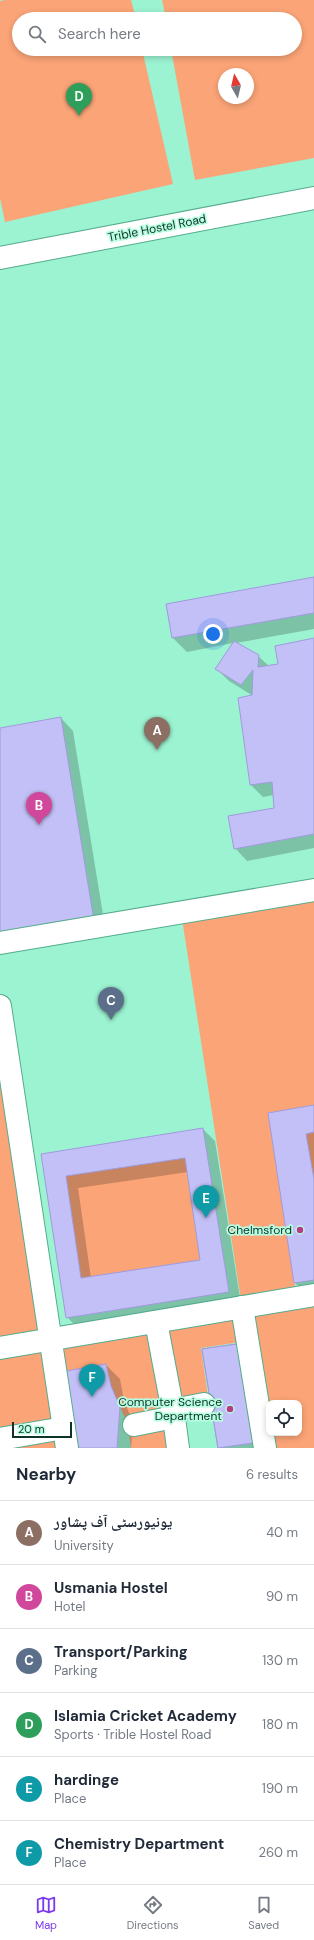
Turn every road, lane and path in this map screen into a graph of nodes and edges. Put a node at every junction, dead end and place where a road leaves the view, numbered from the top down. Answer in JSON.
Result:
{"nodes":[{"id":1,"x":314,"y":198,"type":"edge"},
{"id":2,"x":0,"y":258,"type":"edge"},
{"id":3,"x":314,"y":890,"type":"edge"},
{"id":4,"x":0,"y":943,"type":"edge"},
{"id":5,"x":0,"y":1006,"type":"edge"},
{"id":6,"x":314,"y":1295,"type":"edge"},
{"id":7,"x":242,"y":1307,"type":"junction"},
{"id":8,"x":156,"y":1322,"type":"junction"},
{"id":9,"x":51,"y":1340,"type":"junction"},
{"id":10,"x":0,"y":1348,"type":"edge"},
{"id":11,"x":204,"y":1404,"type":"dead end"},
{"id":12,"x":174,"y":1417,"type":"junction"},
{"id":13,"x":134,"y":1425,"type":"dead end"},
{"id":14,"x":65,"y":1438,"type":"edge"},
{"id":15,"x":0,"y":1439,"type":"edge"},
{"id":16,"x":178,"y":1448,"type":"edge"},
{"id":17,"x":264,"y":1448,"type":"edge"}],
"edges":[{"from":1,"to":2,"type":"street","name":"Trible Hostel Road"},
{"from":3,"to":4,"type":"street"},
{"from":5,"to":9,"type":"street"},
{"from":6,"to":7,"type":"street"},
{"from":7,"to":8,"type":"street"},
{"from":7,"to":17,"type":"street"},
{"from":8,"to":9,"type":"street"},
{"from":8,"to":12,"type":"street"},
{"from":9,"to":10,"type":"street"},
{"from":9,"to":14,"type":"street"},
{"from":11,"to":12,"type":"street"},
{"from":12,"to":13,"type":"street"},
{"from":12,"to":16,"type":"street"},
{"from":14,"to":15,"type":"street"}]}
